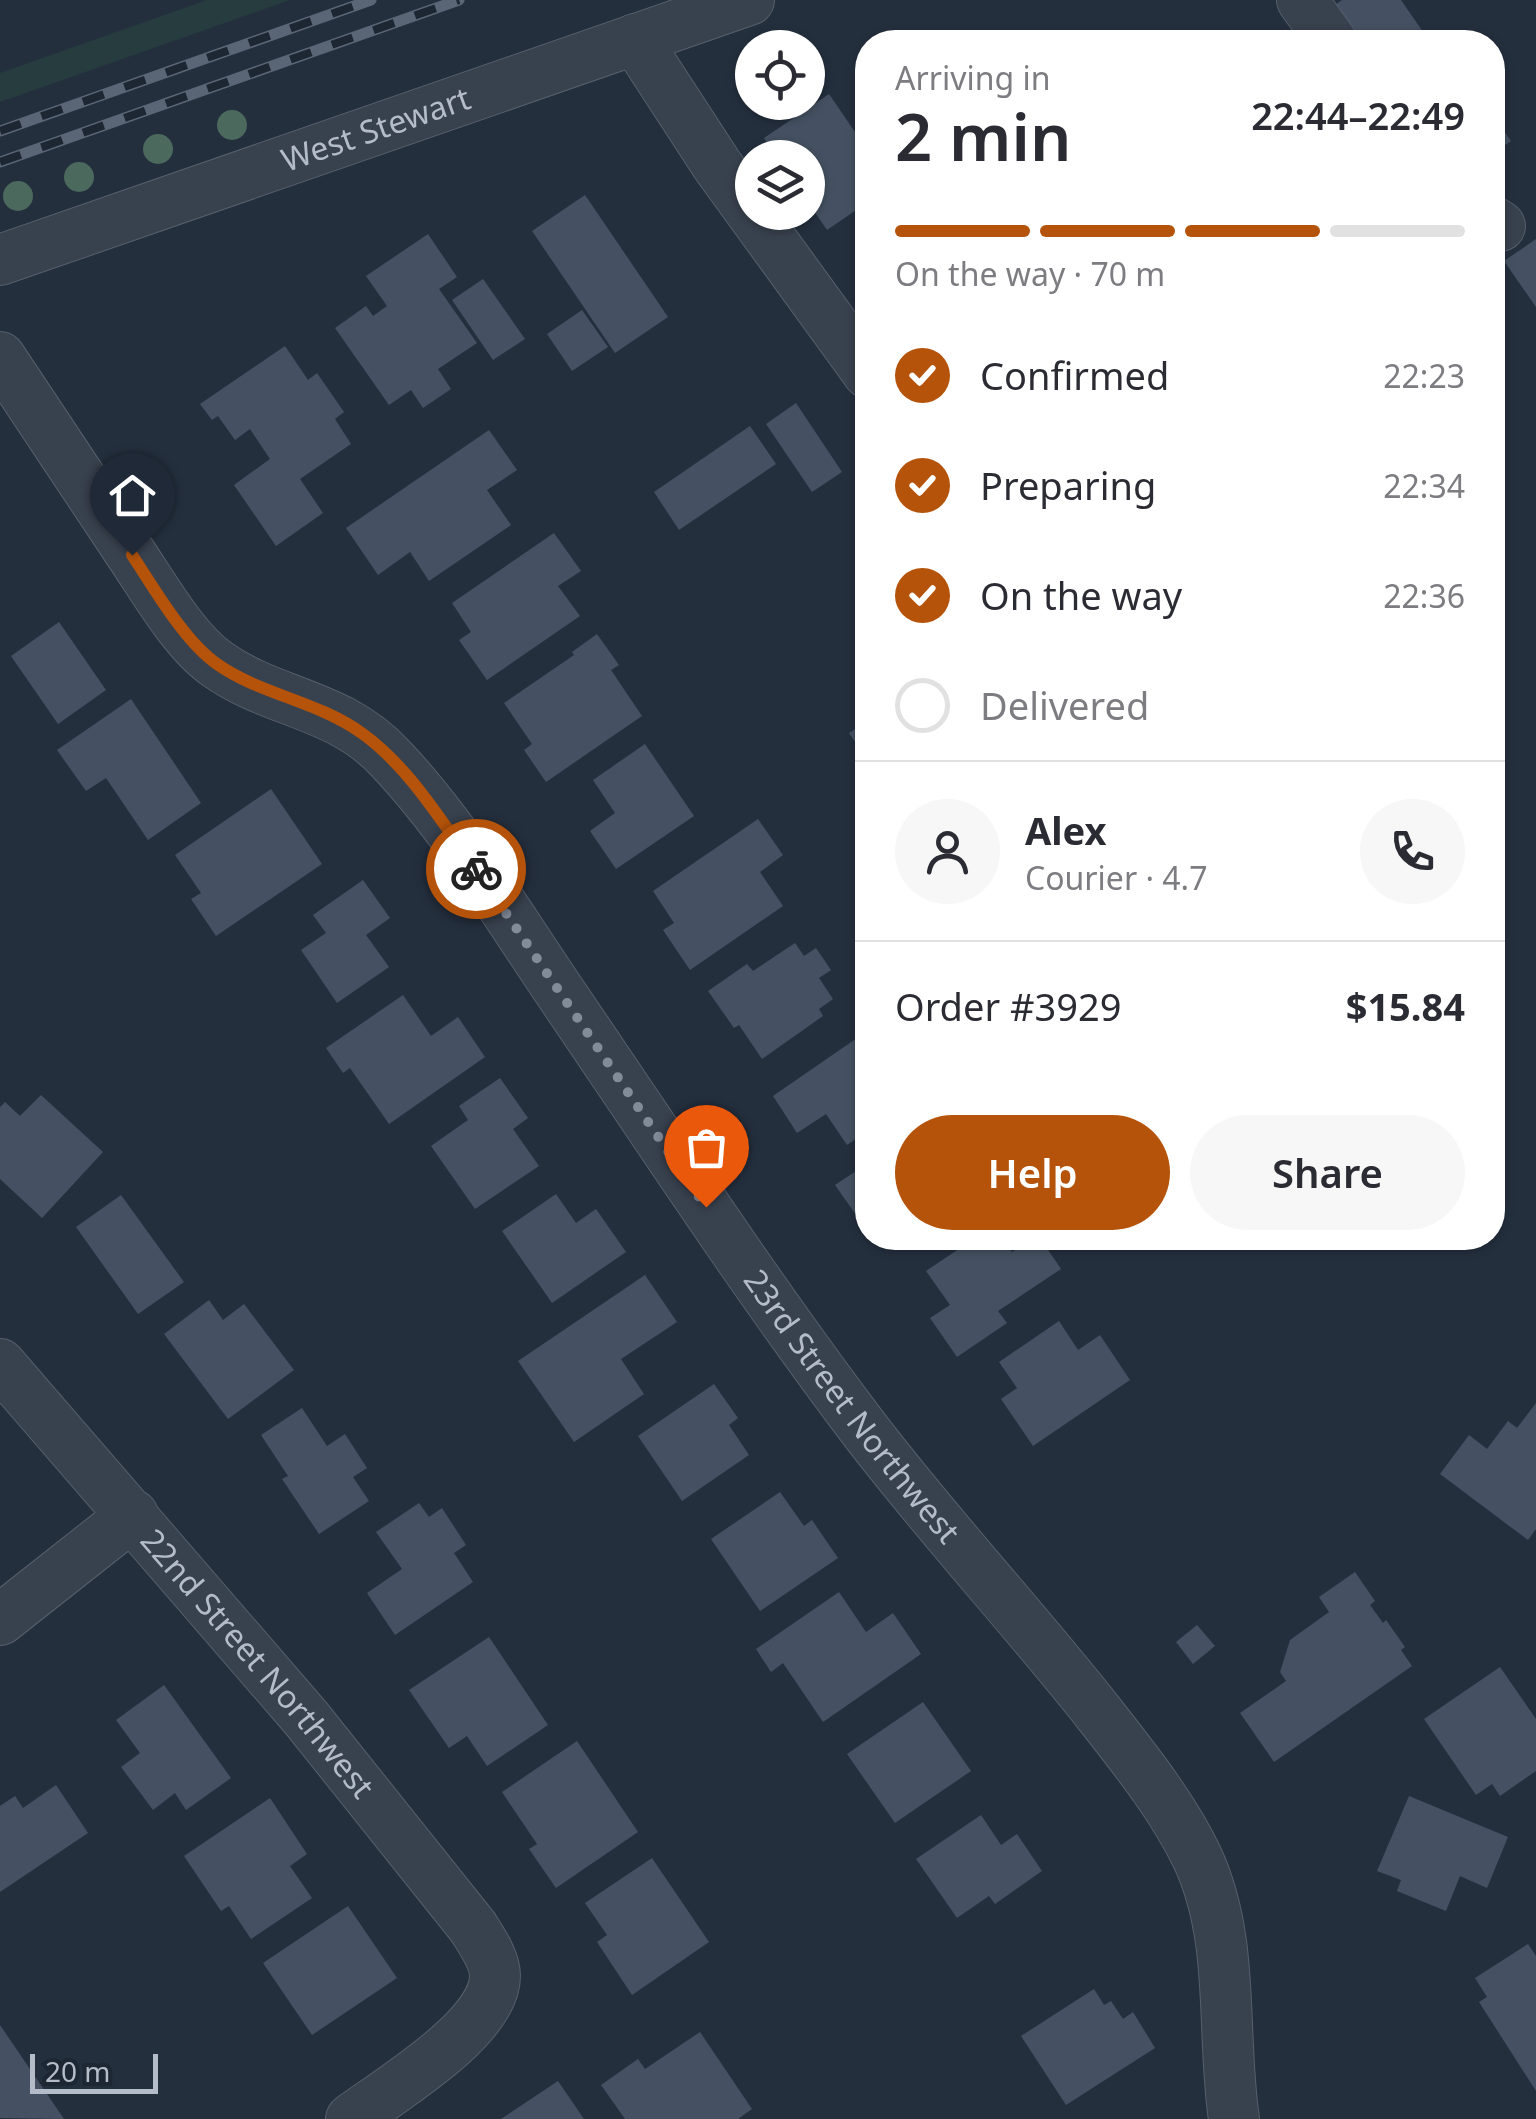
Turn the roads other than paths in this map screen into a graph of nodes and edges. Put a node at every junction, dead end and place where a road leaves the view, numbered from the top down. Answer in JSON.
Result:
{"nodes":[{"id":1,"x":749,"y":0,"type":"edge"},
{"id":2,"x":1302,"y":0,"type":"edge"},
{"id":3,"x":1323,"y":30,"type":"edge"},
{"id":4,"x":635,"y":39,"type":"junction"},
{"id":5,"x":0,"y":260,"type":"edge"},
{"id":6,"x":855,"y":354,"type":"edge"},
{"id":7,"x":0,"y":357,"type":"edge"},
{"id":8,"x":0,"y":1364,"type":"edge"},
{"id":9,"x":133,"y":1515,"type":"junction"},
{"id":10,"x":0,"y":1620,"type":"edge"},
{"id":11,"x":351,"y":2119,"type":"edge"},
{"id":12,"x":1234,"y":2119,"type":"edge"}],
"edges":[{"from":1,"to":4,"type":"street","name":"West Stewart"},
{"from":2,"to":3,"type":"street"},
{"from":4,"to":5,"type":"street","name":"West Stewart"},
{"from":4,"to":6,"type":"street"},
{"from":7,"to":12,"type":"street","name":"23rd Street Northwest"},
{"from":8,"to":9,"type":"street","name":"22nd Street Northwest"},
{"from":9,"to":10,"type":"street"},
{"from":9,"to":11,"type":"street","name":"22nd Street Northwest"}]}
